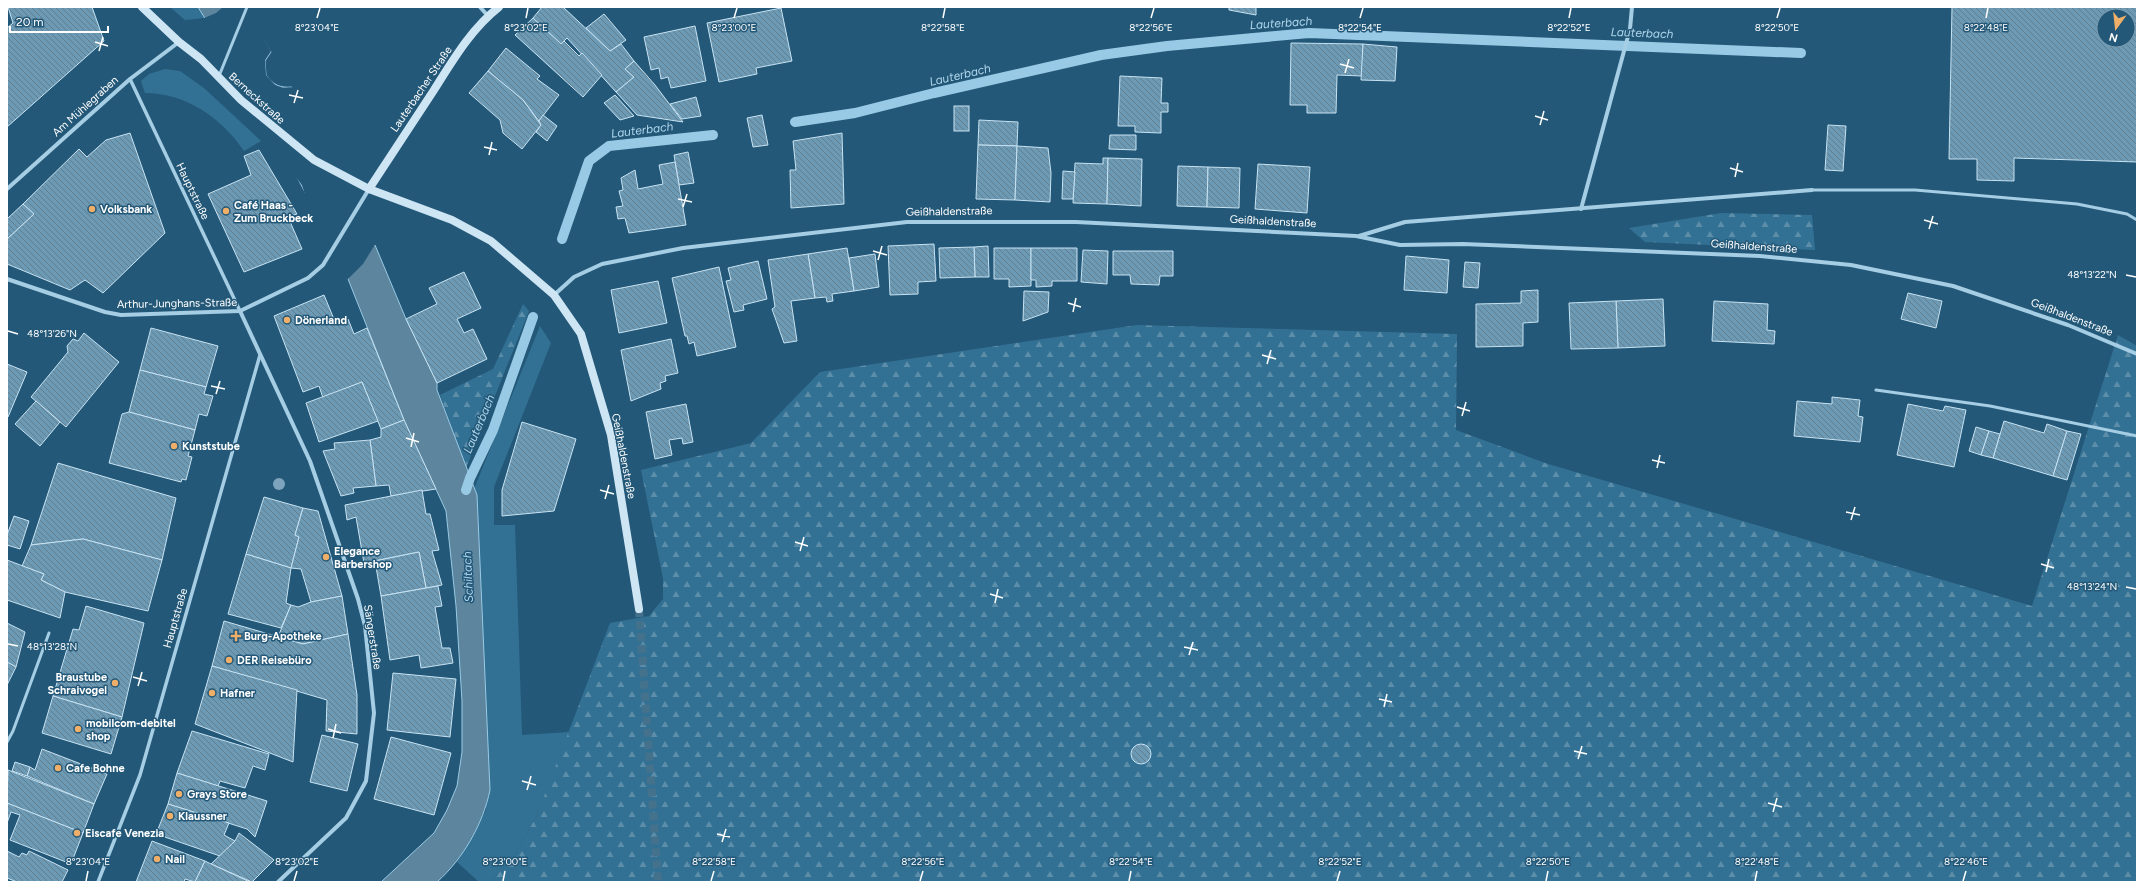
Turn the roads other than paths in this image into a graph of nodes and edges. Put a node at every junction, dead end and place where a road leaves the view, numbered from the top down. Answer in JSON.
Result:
{"nodes":[{"id":1,"x":142,"y":7,"type":"edge"},
{"id":2,"x":480,"y":7,"type":"edge"},
{"id":3,"x":499,"y":7,"type":"edge"},
{"id":4,"x":1632,"y":7,"type":"edge"},
{"id":5,"x":247,"y":8,"type":"edge"},
{"id":6,"x":488,"y":16,"type":"junction"},
{"id":7,"x":179,"y":42,"type":"junction"},
{"id":8,"x":218,"y":78,"type":"junction"},
{"id":9,"x":130,"y":79,"type":"junction"},
{"id":10,"x":7,"y":189,"type":"edge"},
{"id":11,"x":370,"y":190,"type":"junction"},
{"id":12,"x":1812,"y":190,"type":"joint"},
{"id":13,"x":1581,"y":209,"type":"junction"},
{"id":14,"x":2137,"y":220,"type":"edge"},
{"id":15,"x":1356,"y":236,"type":"junction"},
{"id":16,"x":7,"y":279,"type":"edge"},
{"id":17,"x":554,"y":295,"type":"junction"},
{"id":18,"x":240,"y":311,"type":"junction"},
{"id":19,"x":260,"y":354,"type":"junction"},
{"id":20,"x":2137,"y":354,"type":"edge"},
{"id":21,"x":1876,"y":390,"type":"dead end"},
{"id":22,"x":2137,"y":436,"type":"edge"},
{"id":23,"x":639,"y":609,"type":"tunnel mouth"},
{"id":24,"x":49,"y":633,"type":"dead end"},
{"id":25,"x":7,"y":742,"type":"edge"},
{"id":26,"x":98,"y":882,"type":"edge"},
{"id":27,"x":278,"y":882,"type":"edge"}],
"edges":[{"from":1,"to":7,"type":"main road","name":"Berneckstraße"},
{"from":2,"to":6,"type":"street"},
{"from":3,"to":6,"type":"main road","name":"Lauterbacher Straße"},
{"from":4,"to":13,"type":"street"},
{"from":5,"to":8,"type":"lane"},
{"from":6,"to":11,"type":"main road","name":"Lauterbacher Straße"},
{"from":7,"to":8,"type":"main road","name":"Berneckstraße"},
{"from":7,"to":9,"type":"street","name":"Am Mühlegraben"},
{"from":8,"to":11,"type":"main road","name":"Berneckstraße"},
{"from":9,"to":10,"type":"street","name":"Am Mühlegraben"},
{"from":9,"to":18,"type":"street","name":"Hauptstraße"},
{"from":11,"to":17,"type":"main road","name":"Geißhaldenstraße"},
{"from":11,"to":18,"type":"street","name":"Arthur-Junghans-Straße"},
{"from":12,"to":13,"type":"street","name":"Geißhaldenstraße"},
{"from":12,"to":14,"type":"lane"},
{"from":13,"to":15,"type":"street","name":"Geißhaldenstraße"},
{"from":15,"to":17,"type":"street","name":"Geißhaldenstraße"},
{"from":15,"to":20,"type":"street","name":"Geißhaldenstraße"},
{"from":16,"to":18,"type":"street","name":"Arthur-Junghans-Straße"},
{"from":17,"to":23,"type":"main road","name":"Geißhaldenstraße"},
{"from":18,"to":19,"type":"street","name":"Sängerstraße"},
{"from":19,"to":26,"type":"street","name":"Hauptstraße"},
{"from":19,"to":27,"type":"street","name":"Sängerstraße"},
{"from":21,"to":22,"type":"lane"},
{"from":24,"to":25,"type":"lane"}]}
